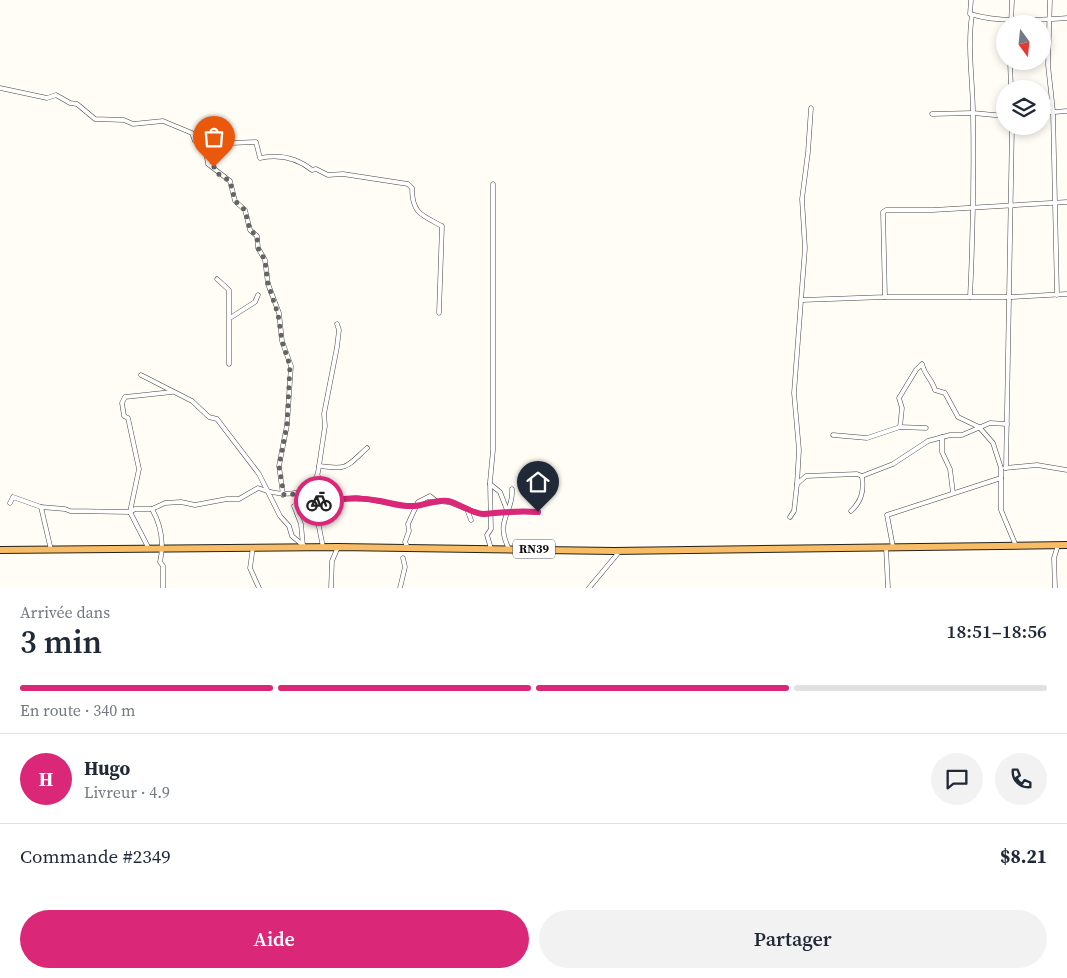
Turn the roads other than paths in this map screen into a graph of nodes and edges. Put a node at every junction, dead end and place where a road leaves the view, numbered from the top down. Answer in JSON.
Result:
{"nodes":[{"id":1,"x":971,"y":0,"type":"edge"},
{"id":2,"x":1012,"y":0,"type":"edge"},
{"id":3,"x":1050,"y":0,"type":"edge"},
{"id":4,"x":972,"y":15,"type":"junction"},
{"id":5,"x":1011,"y":15,"type":"edge"},
{"id":6,"x":1050,"y":15,"type":"edge"},
{"id":7,"x":1067,"y":18,"type":"edge"},
{"id":8,"x":1051,"y":19,"type":"edge"},
{"id":9,"x":996,"y":20,"type":"edge"},
{"id":10,"x":1049,"y":70,"type":"edge"},
{"id":11,"x":0,"y":88,"type":"edge"},
{"id":12,"x":810,"y":108,"type":"dead end"},
{"id":13,"x":1067,"y":111,"type":"edge"},
{"id":14,"x":1053,"y":112,"type":"junction"},
{"id":15,"x":973,"y":113,"type":"junction"},
{"id":16,"x":932,"y":114,"type":"dead end"},
{"id":17,"x":996,"y":115,"type":"edge"},
{"id":18,"x":1012,"y":135,"type":"edge"},
{"id":19,"x":194,"y":139,"type":"junction"},
{"id":20,"x":493,"y":184,"type":"dead end"},
{"id":21,"x":1054,"y":202,"type":"junction"},
{"id":22,"x":1067,"y":202,"type":"edge"},
{"id":23,"x":1011,"y":204,"type":"junction"},
{"id":24,"x":973,"y":207,"type":"junction"},
{"id":25,"x":217,"y":279,"type":"dead end"},
{"id":26,"x":1067,"y":294,"type":"edge"},
{"id":27,"x":258,"y":295,"type":"dead end"},
{"id":28,"x":1057,"y":295,"type":"junction"},
{"id":29,"x":885,"y":297,"type":"junction"},
{"id":30,"x":970,"y":297,"type":"junction"},
{"id":31,"x":1008,"y":297,"type":"junction"},
{"id":32,"x":802,"y":300,"type":"junction"},
{"id":33,"x":439,"y":312,"type":"dead end"},
{"id":34,"x":230,"y":318,"type":"junction"},
{"id":35,"x":337,"y":324,"type":"dead end"},
{"id":36,"x":229,"y":364,"type":"dead end"},
{"id":37,"x":141,"y":375,"type":"dead end"},
{"id":38,"x":172,"y":392,"type":"junction"},
{"id":39,"x":1007,"y":424,"type":"junction"},
{"id":40,"x":900,"y":427,"type":"junction"},
{"id":41,"x":979,"y":427,"type":"junction"},
{"id":42,"x":926,"y":428,"type":"dead end"},
{"id":43,"x":833,"y":435,"type":"dead end"},
{"id":44,"x":942,"y":437,"type":"junction"},
{"id":45,"x":368,"y":448,"type":"dead end"},
{"id":46,"x":319,"y":466,"type":"junction"},
{"id":47,"x":1003,"y":468,"type":"junction"},
{"id":48,"x":1067,"y":470,"type":"edge"},
{"id":49,"x":318,"y":476,"type":"junction"},
{"id":50,"x":862,"y":476,"type":"junction"},
{"id":51,"x":1001,"y":478,"type":"junction"},
{"id":52,"x":490,"y":484,"type":"junction"},
{"id":53,"x":796,"y":484,"type":"junction"},
{"id":54,"x":512,"y":489,"type":"dead end"},
{"id":55,"x":267,"y":491,"type":"junction"},
{"id":56,"x":953,"y":493,"type":"junction"},
{"id":57,"x":284,"y":495,"type":"junction"},
{"id":58,"x":10,"y":503,"type":"dead end"},
{"id":59,"x":320,"y":504,"type":"junction"},
{"id":60,"x":416,"y":506,"type":"junction"},
{"id":61,"x":41,"y":507,"type":"junction"},
{"id":62,"x":152,"y":509,"type":"junction"},
{"id":63,"x":467,"y":509,"type":"junction"},
{"id":64,"x":507,"y":509,"type":"junction"},
{"id":65,"x":851,"y":510,"type":"dead end"},
{"id":66,"x":130,"y":512,"type":"junction"},
{"id":67,"x":490,"y":512,"type":"junction"},
{"id":68,"x":538,"y":512,"type":"dead end"},
{"id":69,"x":790,"y":517,"type":"dead end"},
{"id":70,"x":471,"y":520,"type":"dead end"},
{"id":71,"x":1058,"y":545,"type":"junction"},
{"id":72,"x":1067,"y":545,"type":"edge"},
{"id":73,"x":306,"y":546,"type":"junction"},
{"id":74,"x":1016,"y":546,"type":"junction"},
{"id":75,"x":323,"y":547,"type":"junction"},
{"id":76,"x":338,"y":547,"type":"junction"},
{"id":77,"x":893,"y":547,"type":"junction"},
{"id":78,"x":150,"y":548,"type":"junction"},
{"id":79,"x":163,"y":548,"type":"junction"},
{"id":80,"x":253,"y":548,"type":"junction"},
{"id":81,"x":408,"y":548,"type":"junction"},
{"id":82,"x":886,"y":548,"type":"junction"},
{"id":83,"x":491,"y":549,"type":"junction"},
{"id":84,"x":509,"y":549,"type":"junction"},
{"id":85,"x":0,"y":550,"type":"edge"},
{"id":86,"x":50,"y":550,"type":"junction"},
{"id":87,"x":620,"y":550,"type":"junction"},
{"id":88,"x":403,"y":558,"type":"dead end"},
{"id":89,"x":163,"y":588,"type":"edge"},
{"id":90,"x":259,"y":588,"type":"edge"},
{"id":91,"x":331,"y":588,"type":"edge"},
{"id":92,"x":400,"y":588,"type":"edge"},
{"id":93,"x":589,"y":588,"type":"edge"},
{"id":94,"x":888,"y":588,"type":"edge"},
{"id":95,"x":1055,"y":588,"type":"edge"}],
"edges":[{"from":1,"to":4,"type":"street"},
{"from":2,"to":5,"type":"street"},
{"from":3,"to":6,"type":"street"},
{"from":4,"to":9,"type":"street"},
{"from":4,"to":15,"type":"street"},
{"from":7,"to":8,"type":"street"},
{"from":10,"to":14,"type":"street"},
{"from":11,"to":19,"type":"street"},
{"from":12,"to":32,"type":"street"},
{"from":13,"to":14,"type":"street"},
{"from":14,"to":21,"type":"street"},
{"from":15,"to":16,"type":"street"},
{"from":15,"to":17,"type":"street"},
{"from":15,"to":24,"type":"street"},
{"from":18,"to":23,"type":"street"},
{"from":19,"to":33,"type":"street"},
{"from":19,"to":57,"type":"street"},
{"from":20,"to":52,"type":"street"},
{"from":21,"to":22,"type":"street"},
{"from":21,"to":23,"type":"street"},
{"from":21,"to":28,"type":"street"},
{"from":23,"to":24,"type":"street"},
{"from":23,"to":31,"type":"street"},
{"from":24,"to":29,"type":"street"},
{"from":24,"to":30,"type":"street"},
{"from":25,"to":34,"type":"street"},
{"from":26,"to":28,"type":"street"},
{"from":27,"to":34,"type":"street"},
{"from":28,"to":31,"type":"street"},
{"from":29,"to":30,"type":"street"},
{"from":29,"to":32,"type":"street"},
{"from":30,"to":31,"type":"street"},
{"from":31,"to":39,"type":"street"},
{"from":32,"to":53,"type":"street"},
{"from":34,"to":36,"type":"street"},
{"from":35,"to":46,"type":"street"},
{"from":37,"to":38,"type":"street"},
{"from":38,"to":55,"type":"street"},
{"from":38,"to":66,"type":"street"},
{"from":39,"to":41,"type":"street"},
{"from":39,"to":47,"type":"street"},
{"from":40,"to":41,"type":"street"},
{"from":40,"to":42,"type":"street"},
{"from":40,"to":43,"type":"street"},
{"from":41,"to":44,"type":"street"},
{"from":41,"to":47,"type":"street"},
{"from":44,"to":50,"type":"street"},
{"from":44,"to":56,"type":"street"},
{"from":45,"to":46,"type":"street"},
{"from":46,"to":49,"type":"street"},
{"from":47,"to":48,"type":"street"},
{"from":47,"to":51,"type":"street"},
{"from":49,"to":57,"type":"street"},
{"from":49,"to":59,"type":"street"},
{"from":50,"to":53,"type":"street"},
{"from":50,"to":65,"type":"street"},
{"from":51,"to":56,"type":"street"},
{"from":51,"to":74,"type":"street"},
{"from":52,"to":64,"type":"street"},
{"from":52,"to":67,"type":"street"},
{"from":53,"to":69,"type":"street"},
{"from":54,"to":64,"type":"street"},
{"from":55,"to":57,"type":"street"},
{"from":55,"to":62,"type":"street"},
{"from":55,"to":73,"type":"street"},
{"from":56,"to":77,"type":"street"},
{"from":58,"to":61,"type":"street"},
{"from":59,"to":60,"type":"street"},
{"from":59,"to":73,"type":"street"},
{"from":59,"to":75,"type":"street"},
{"from":60,"to":63,"type":"street"},
{"from":60,"to":81,"type":"street"},
{"from":61,"to":66,"type":"street"},
{"from":61,"to":86,"type":"street"},
{"from":62,"to":66,"type":"street"},
{"from":62,"to":79,"type":"street"},
{"from":63,"to":67,"type":"street"},
{"from":63,"to":70,"type":"street"},
{"from":64,"to":67,"type":"street"},
{"from":64,"to":68,"type":"street"},
{"from":64,"to":84,"type":"street"},
{"from":66,"to":78,"type":"street"},
{"from":67,"to":83,"type":"street"},
{"from":71,"to":72,"type":"highway","number":"RN39"},
{"from":71,"to":74,"type":"highway","number":"RN39"},
{"from":71,"to":95,"type":"street"},
{"from":73,"to":75,"type":"highway","number":"RN39"},
{"from":73,"to":80,"type":"highway","number":"RN39"},
{"from":74,"to":77,"type":"highway","number":"RN39"},
{"from":75,"to":76,"type":"highway","number":"RN39"},
{"from":76,"to":81,"type":"highway","number":"RN39"},
{"from":76,"to":91,"type":"street"},
{"from":77,"to":82,"type":"highway","number":"RN39"},
{"from":78,"to":79,"type":"highway","number":"RN39"},
{"from":78,"to":86,"type":"highway","number":"RN39"},
{"from":79,"to":80,"type":"highway","number":"RN39"},
{"from":79,"to":89,"type":"street"},
{"from":80,"to":90,"type":"street"},
{"from":81,"to":83,"type":"highway","number":"RN39"},
{"from":82,"to":87,"type":"highway","number":"RN39"},
{"from":82,"to":94,"type":"street"},
{"from":83,"to":84,"type":"highway","number":"RN39"},
{"from":84,"to":87,"type":"highway","number":"RN39"},
{"from":85,"to":86,"type":"highway","number":"RN39"},
{"from":87,"to":93,"type":"street"},
{"from":88,"to":92,"type":"street"}]}
